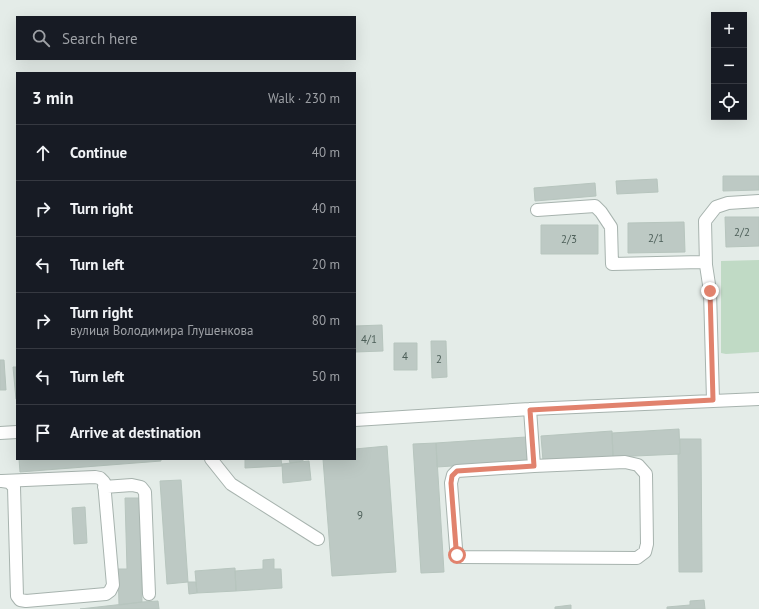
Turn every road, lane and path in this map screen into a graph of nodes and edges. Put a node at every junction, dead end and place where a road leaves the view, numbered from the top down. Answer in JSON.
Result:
{"nodes":[{"id":1,"x":759,"y":201,"type":"edge"},
{"id":2,"x":537,"y":210,"type":"dead end"},
{"id":3,"x":706,"y":265,"type":"junction"},
{"id":4,"x":759,"y":399,"type":"edge"},
{"id":5,"x":713,"y":400,"type":"junction"},
{"id":6,"x":530,"y":410,"type":"junction"},
{"id":7,"x":356,"y":420,"type":"edge"},
{"id":8,"x":16,"y":432,"type":"edge"},
{"id":9,"x":0,"y":433,"type":"edge"},
{"id":10,"x":212,"y":460,"type":"edge"},
{"id":11,"x":534,"y":466,"type":"junction"},
{"id":12,"x":1,"y":481,"type":"edge"},
{"id":13,"x":104,"y":487,"type":"junction"},
{"id":14,"x":318,"y":540,"type":"dead end"},
{"id":15,"x":149,"y":594,"type":"dead end"}],
"edges":[{"from":1,"to":3,"type":"street"},
{"from":2,"to":3,"type":"street"},
{"from":3,"to":5,"type":"street"},
{"from":4,"to":5,"type":"street"},
{"from":5,"to":6,"type":"street"},
{"from":6,"to":7,"type":"street"},
{"from":6,"to":11,"type":"street"},
{"from":8,"to":9,"type":"street"},
{"from":10,"to":14,"type":"street"},
{"from":11,"to":11,"type":"street"},
{"from":12,"to":13,"type":"street"},
{"from":12,"to":13,"type":"street"},
{"from":13,"to":15,"type":"street"}]}
